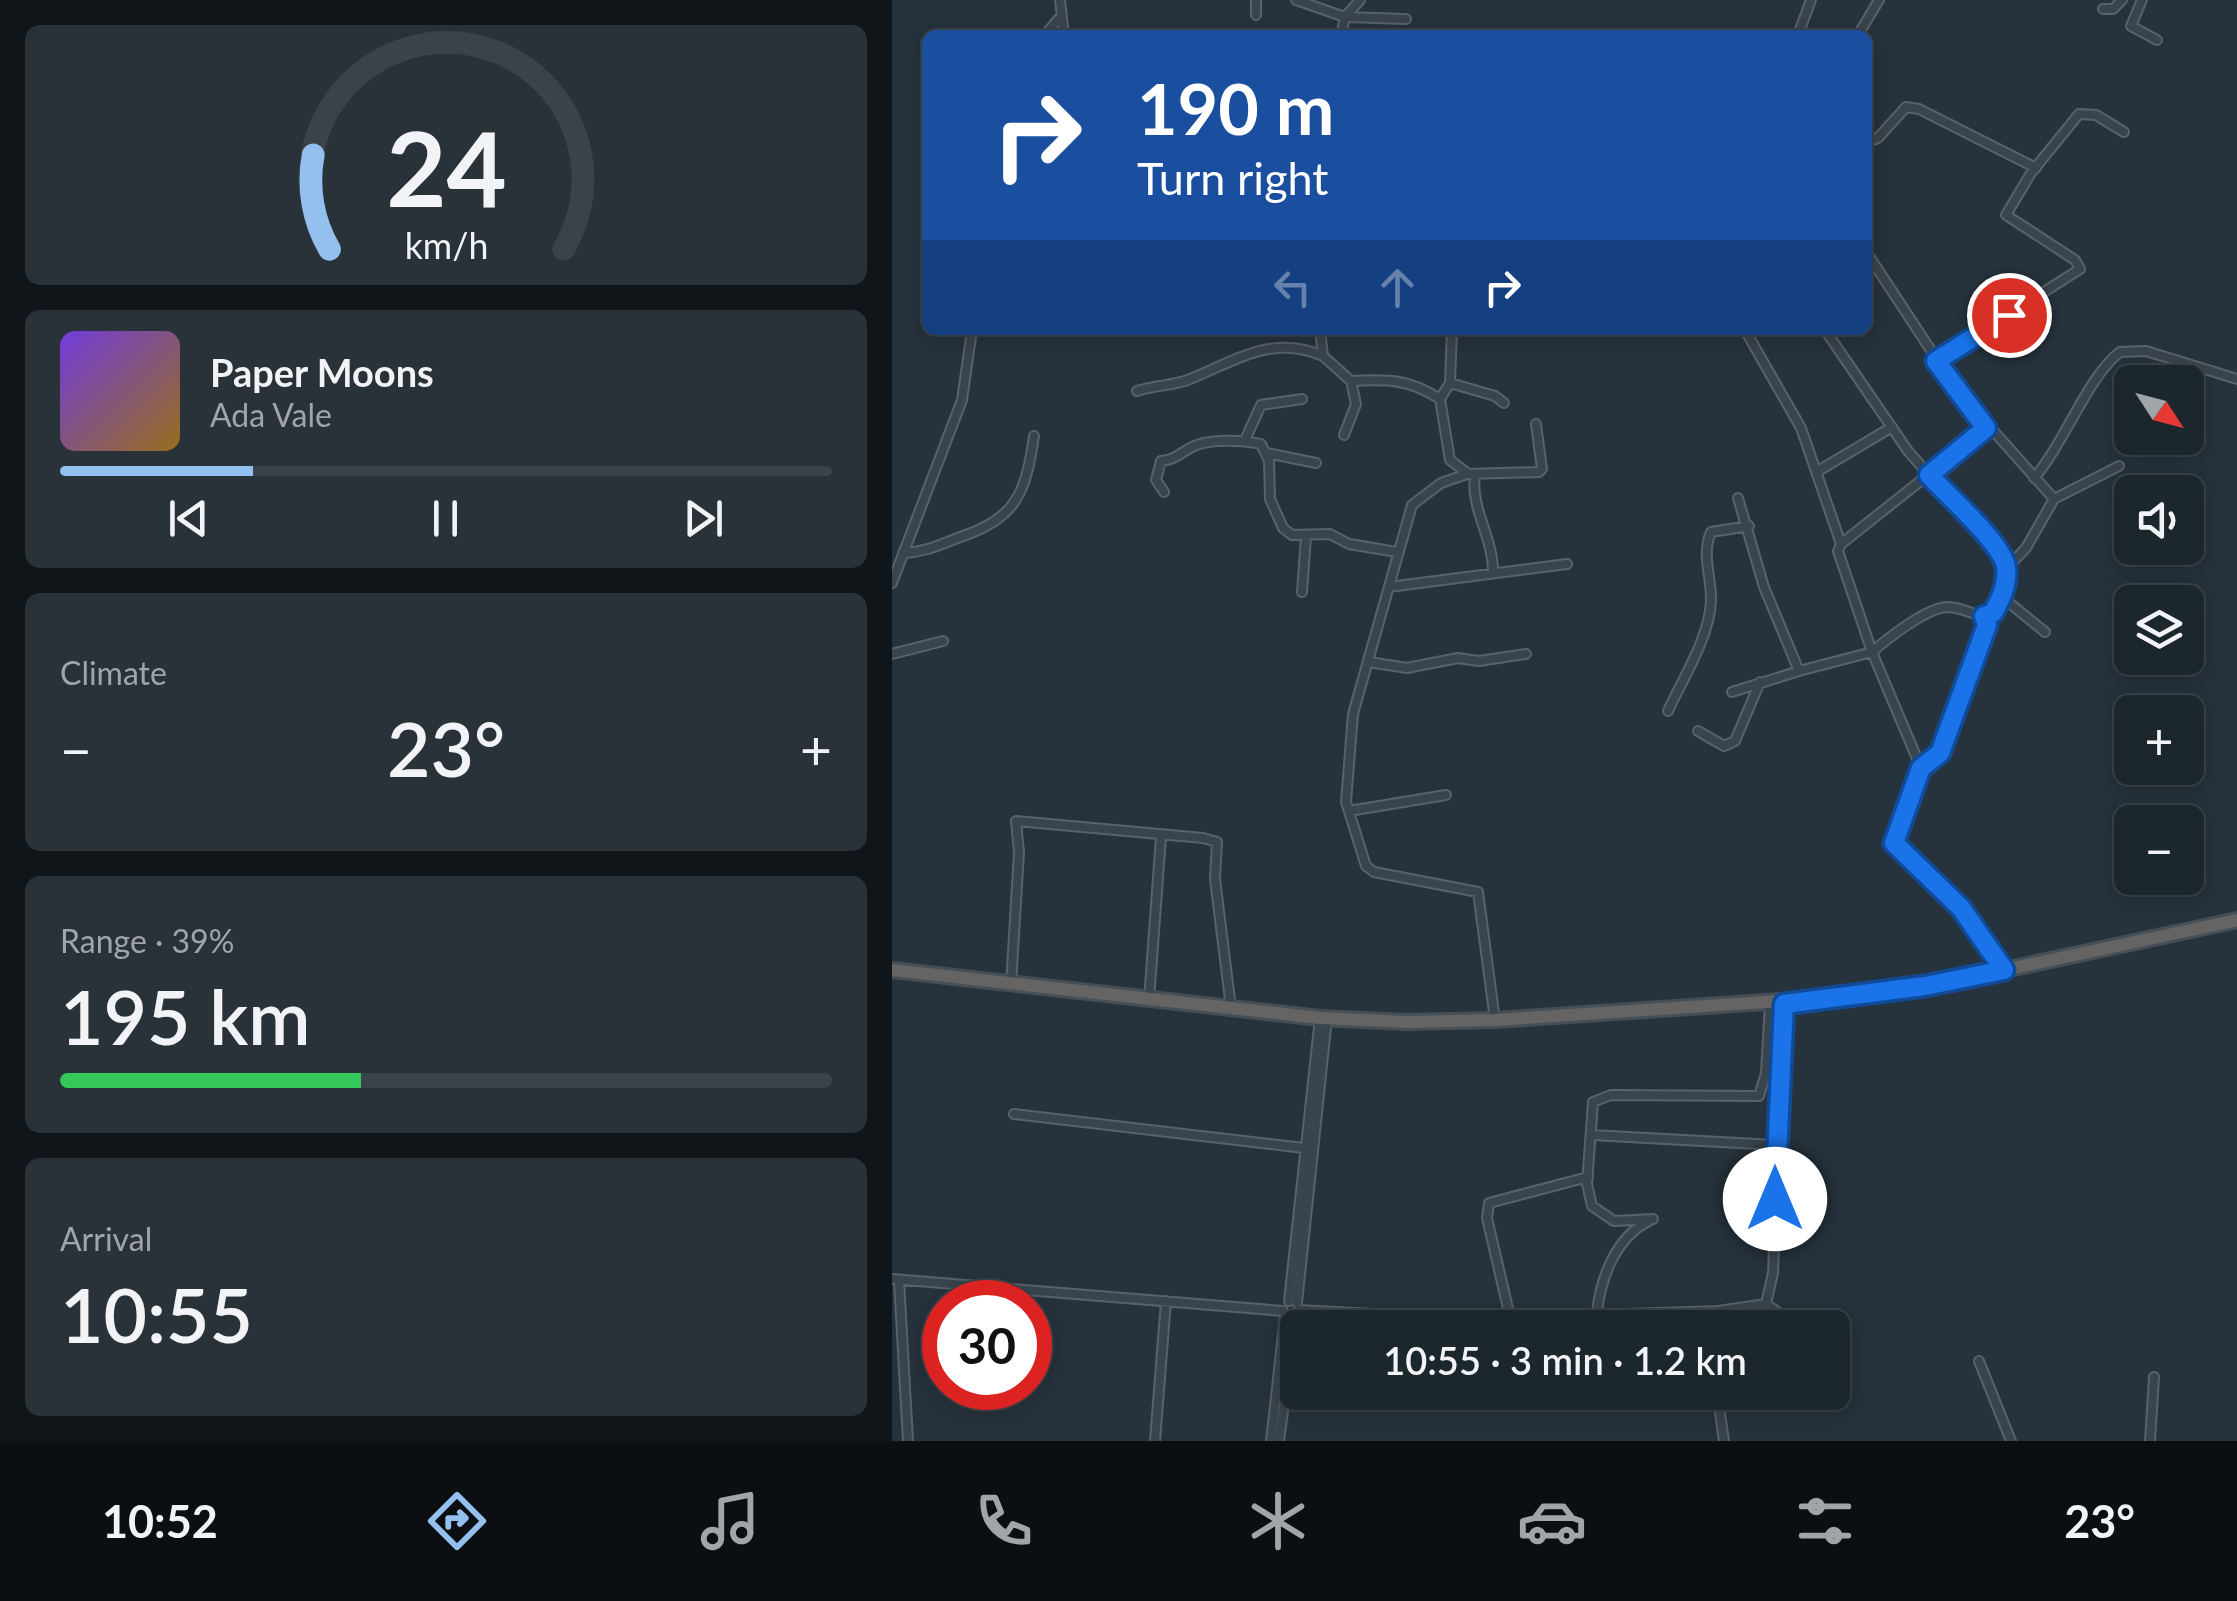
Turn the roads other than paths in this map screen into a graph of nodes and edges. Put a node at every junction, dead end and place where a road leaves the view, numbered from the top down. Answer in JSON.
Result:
{"nodes":[{"id":1,"x":1060,"y":0,"type":"edge"},
{"id":2,"x":1256,"y":0,"type":"edge"},
{"id":3,"x":1296,"y":0,"type":"edge"},
{"id":4,"x":1360,"y":0,"type":"edge"},
{"id":5,"x":1811,"y":0,"type":"edge"},
{"id":6,"x":1880,"y":0,"type":"edge"},
{"id":7,"x":2122,"y":0,"type":"edge"},
{"id":8,"x":2142,"y":0,"type":"edge"},
{"id":9,"x":2104,"y":9,"type":"dead end"},
{"id":10,"x":1256,"y":14,"type":"dead end"},
{"id":11,"x":1062,"y":15,"type":"junction"},
{"id":12,"x":1345,"y":17,"type":"junction"},
{"id":13,"x":1406,"y":19,"type":"dead end"},
{"id":14,"x":1049,"y":30,"type":"edge"},
{"id":15,"x":1064,"y":30,"type":"edge"},
{"id":16,"x":1342,"y":30,"type":"edge"},
{"id":17,"x":1800,"y":30,"type":"edge"},
{"id":18,"x":1861,"y":30,"type":"edge"},
{"id":19,"x":2157,"y":40,"type":"dead end"},
{"id":20,"x":2124,"y":132,"type":"dead end"},
{"id":21,"x":1872,"y":140,"type":"edge"},
{"id":22,"x":2036,"y":168,"type":"junction"},
{"id":23,"x":1872,"y":261,"type":"edge"},
{"id":24,"x":971,"y":335,"type":"edge"},
{"id":25,"x":1321,"y":335,"type":"edge"},
{"id":26,"x":1452,"y":335,"type":"edge"},
{"id":27,"x":1752,"y":335,"type":"edge"},
{"id":28,"x":1829,"y":335,"type":"edge"},
{"id":29,"x":1323,"y":356,"type":"junction"},
{"id":30,"x":1936,"y":361,"type":"junction"},
{"id":31,"x":2236,"y":379,"type":"edge"},
{"id":32,"x":1351,"y":382,"type":"junction"},
{"id":33,"x":1450,"y":383,"type":"junction"},
{"id":34,"x":1137,"y":391,"type":"dead end"},
{"id":35,"x":1302,"y":398,"type":"dead end"},
{"id":36,"x":1440,"y":399,"type":"junction"},
{"id":37,"x":1504,"y":404,"type":"dead end"},
{"id":38,"x":1536,"y":424,"type":"dead end"},
{"id":39,"x":1892,"y":427,"type":"junction"},
{"id":40,"x":1986,"y":428,"type":"junction"},
{"id":41,"x":1344,"y":435,"type":"dead end"},
{"id":42,"x":1034,"y":436,"type":"dead end"},
{"id":43,"x":1245,"y":440,"type":"junction"},
{"id":44,"x":1267,"y":454,"type":"junction"},
{"id":45,"x":1450,"y":460,"type":"junction"},
{"id":46,"x":1316,"y":463,"type":"dead end"},
{"id":47,"x":2119,"y":466,"type":"dead end"},
{"id":48,"x":1818,"y":472,"type":"junction"},
{"id":49,"x":1471,"y":475,"type":"junction"},
{"id":50,"x":1929,"y":475,"type":"junction"},
{"id":51,"x":2034,"y":478,"type":"junction"},
{"id":52,"x":1441,"y":482,"type":"junction"},
{"id":53,"x":1164,"y":492,"type":"dead end"},
{"id":54,"x":1738,"y":498,"type":"dead end"},
{"id":55,"x":2054,"y":498,"type":"junction"},
{"id":56,"x":1749,"y":526,"type":"junction"},
{"id":57,"x":1306,"y":537,"type":"junction"},
{"id":58,"x":1841,"y":544,"type":"junction"},
{"id":59,"x":1397,"y":552,"type":"junction"},
{"id":60,"x":903,"y":553,"type":"junction"},
{"id":61,"x":1567,"y":564,"type":"dead end"},
{"id":62,"x":2006,"y":569,"type":"junction"},
{"id":63,"x":1492,"y":573,"type":"junction"},
{"id":64,"x":892,"y":583,"type":"edge"},
{"id":65,"x":1389,"y":586,"type":"junction"},
{"id":66,"x":1302,"y":592,"type":"dead end"},
{"id":67,"x":2002,"y":597,"type":"junction"},
{"id":68,"x":1984,"y":616,"type":"junction"},
{"id":69,"x":2045,"y":632,"type":"dead end"},
{"id":70,"x":943,"y":641,"type":"dead end"},
{"id":71,"x":1872,"y":652,"type":"junction"},
{"id":72,"x":892,"y":654,"type":"edge"},
{"id":73,"x":1526,"y":654,"type":"dead end"},
{"id":74,"x":1369,"y":662,"type":"junction"},
{"id":75,"x":1799,"y":672,"type":"junction"},
{"id":76,"x":1760,"y":682,"type":"junction"},
{"id":77,"x":1732,"y":692,"type":"dead end"},
{"id":78,"x":1668,"y":710,"type":"dead end"},
{"id":79,"x":1698,"y":731,"type":"dead end"},
{"id":80,"x":1921,"y":768,"type":"junction"},
{"id":81,"x":1446,"y":795,"type":"dead end"},
{"id":82,"x":1349,"y":811,"type":"junction"},
{"id":83,"x":1161,"y":837,"type":"junction"},
{"id":84,"x":2236,"y":920,"type":"edge"},
{"id":85,"x":892,"y":970,"type":"edge"},
{"id":86,"x":2004,"y":970,"type":"junction"},
{"id":87,"x":1011,"y":985,"type":"junction"},
{"id":88,"x":1149,"y":1000,"type":"junction"},
{"id":89,"x":1777,"y":1004,"type":"junction"},
{"id":90,"x":1231,"y":1009,"type":"junction"},
{"id":91,"x":1324,"y":1018,"type":"junction"},
{"id":92,"x":1494,"y":1020,"type":"junction"},
{"id":93,"x":1014,"y":1114,"type":"dead end"},
{"id":94,"x":1592,"y":1135,"type":"junction"},
{"id":95,"x":1775,"y":1145,"type":"junction"},
{"id":96,"x":1310,"y":1148,"type":"junction"},
{"id":97,"x":1588,"y":1177,"type":"junction"},
{"id":98,"x":895,"y":1280,"type":"edge"},
{"id":99,"x":1166,"y":1301,"type":"junction"},
{"id":100,"x":1766,"y":1304,"type":"junction"},
{"id":101,"x":1291,"y":1310,"type":"joint"},
{"id":102,"x":1508,"y":1310,"type":"edge"},
{"id":103,"x":1596,"y":1310,"type":"edge"},
{"id":104,"x":1725,"y":1310,"type":"edge"},
{"id":105,"x":1775,"y":1310,"type":"edge"},
{"id":106,"x":1979,"y":1361,"type":"dead end"},
{"id":107,"x":2154,"y":1377,"type":"dead end"},
{"id":108,"x":1280,"y":1382,"type":"edge"},
{"id":109,"x":1282,"y":1410,"type":"edge"},
{"id":110,"x":1720,"y":1410,"type":"edge"},
{"id":111,"x":908,"y":1441,"type":"edge"},
{"id":112,"x":1155,"y":1441,"type":"edge"},
{"id":113,"x":1271,"y":1441,"type":"edge"},
{"id":114,"x":1279,"y":1441,"type":"edge"},
{"id":115,"x":1724,"y":1441,"type":"edge"},
{"id":116,"x":2011,"y":1441,"type":"edge"},
{"id":117,"x":2150,"y":1441,"type":"edge"}],
"edges":[{"from":1,"to":11,"type":"street"},
{"from":2,"to":10,"type":"street"},
{"from":3,"to":12,"type":"street"},
{"from":4,"to":12,"type":"street"},
{"from":5,"to":17,"type":"street"},
{"from":6,"to":18,"type":"street"},
{"from":7,"to":9,"type":"street"},
{"from":8,"to":19,"type":"street"},
{"from":11,"to":14,"type":"street"},
{"from":11,"to":15,"type":"street"},
{"from":12,"to":13,"type":"street"},
{"from":12,"to":16,"type":"street"},
{"from":20,"to":22,"type":"street"},
{"from":21,"to":22,"type":"street"},
{"from":22,"to":30,"type":"street"},
{"from":23,"to":30,"type":"street"},
{"from":24,"to":60,"type":"street"},
{"from":25,"to":29,"type":"street"},
{"from":26,"to":33,"type":"street"},
{"from":27,"to":48,"type":"street"},
{"from":28,"to":39,"type":"street"},
{"from":29,"to":32,"type":"street"},
{"from":29,"to":34,"type":"street"},
{"from":30,"to":40,"type":"street"},
{"from":31,"to":51,"type":"street"},
{"from":32,"to":36,"type":"street"},
{"from":32,"to":41,"type":"street"},
{"from":33,"to":36,"type":"street"},
{"from":33,"to":37,"type":"street"},
{"from":35,"to":43,"type":"street"},
{"from":36,"to":45,"type":"street"},
{"from":38,"to":49,"type":"street"},
{"from":39,"to":48,"type":"street"},
{"from":39,"to":50,"type":"street"},
{"from":40,"to":50,"type":"street"},
{"from":40,"to":51,"type":"street"},
{"from":42,"to":60,"type":"street"},
{"from":43,"to":44,"type":"street"},
{"from":43,"to":53,"type":"street"},
{"from":44,"to":46,"type":"street"},
{"from":44,"to":57,"type":"street"},
{"from":45,"to":49,"type":"street"},
{"from":45,"to":52,"type":"street"},
{"from":47,"to":55,"type":"street"},
{"from":48,"to":58,"type":"street"},
{"from":49,"to":52,"type":"street"},
{"from":49,"to":63,"type":"street"},
{"from":50,"to":58,"type":"street"},
{"from":50,"to":62,"type":"street"},
{"from":51,"to":55,"type":"street"},
{"from":52,"to":59,"type":"street"},
{"from":54,"to":56,"type":"street"},
{"from":55,"to":62,"type":"street"},
{"from":56,"to":75,"type":"street"},
{"from":56,"to":78,"type":"street"},
{"from":57,"to":59,"type":"street"},
{"from":57,"to":66,"type":"street"},
{"from":58,"to":71,"type":"street"},
{"from":59,"to":65,"type":"street"},
{"from":60,"to":64,"type":"street"},
{"from":61,"to":63,"type":"street"},
{"from":62,"to":67,"type":"street"},
{"from":63,"to":65,"type":"street"},
{"from":65,"to":74,"type":"street"},
{"from":67,"to":68,"type":"street"},
{"from":67,"to":69,"type":"street"},
{"from":68,"to":71,"type":"street"},
{"from":68,"to":80,"type":"street"},
{"from":70,"to":72,"type":"street"},
{"from":71,"to":75,"type":"street"},
{"from":71,"to":80,"type":"street"},
{"from":73,"to":74,"type":"street"},
{"from":74,"to":82,"type":"street"},
{"from":75,"to":76,"type":"street"},
{"from":76,"to":77,"type":"street"},
{"from":76,"to":79,"type":"street"},
{"from":80,"to":86,"type":"street"},
{"from":81,"to":82,"type":"street"},
{"from":82,"to":92,"type":"street"},
{"from":83,"to":87,"type":"street"},
{"from":83,"to":88,"type":"street"},
{"from":83,"to":90,"type":"street"},
{"from":84,"to":86,"type":"highway"},
{"from":85,"to":87,"type":"highway"},
{"from":86,"to":89,"type":"highway"},
{"from":87,"to":88,"type":"highway"},
{"from":88,"to":90,"type":"highway"},
{"from":89,"to":92,"type":"highway"},
{"from":89,"to":94,"type":"street"},
{"from":89,"to":95,"type":"street"},
{"from":90,"to":91,"type":"highway"},
{"from":91,"to":92,"type":"highway"},
{"from":91,"to":96,"type":"street"},
{"from":93,"to":96,"type":"street"},
{"from":94,"to":95,"type":"street"},
{"from":94,"to":97,"type":"street"},
{"from":95,"to":100,"type":"street"},
{"from":96,"to":101,"type":"street"},
{"from":97,"to":102,"type":"street"},
{"from":97,"to":103,"type":"street"},
{"from":98,"to":99,"type":"street"},
{"from":98,"to":111,"type":"street"},
{"from":99,"to":101,"type":"street"},
{"from":99,"to":112,"type":"street"},
{"from":100,"to":104,"type":"street"},
{"from":100,"to":105,"type":"street"},
{"from":106,"to":116,"type":"street"},
{"from":107,"to":117,"type":"street"},
{"from":108,"to":113,"type":"street"},
{"from":109,"to":114,"type":"street"},
{"from":110,"to":115,"type":"street"}]}
